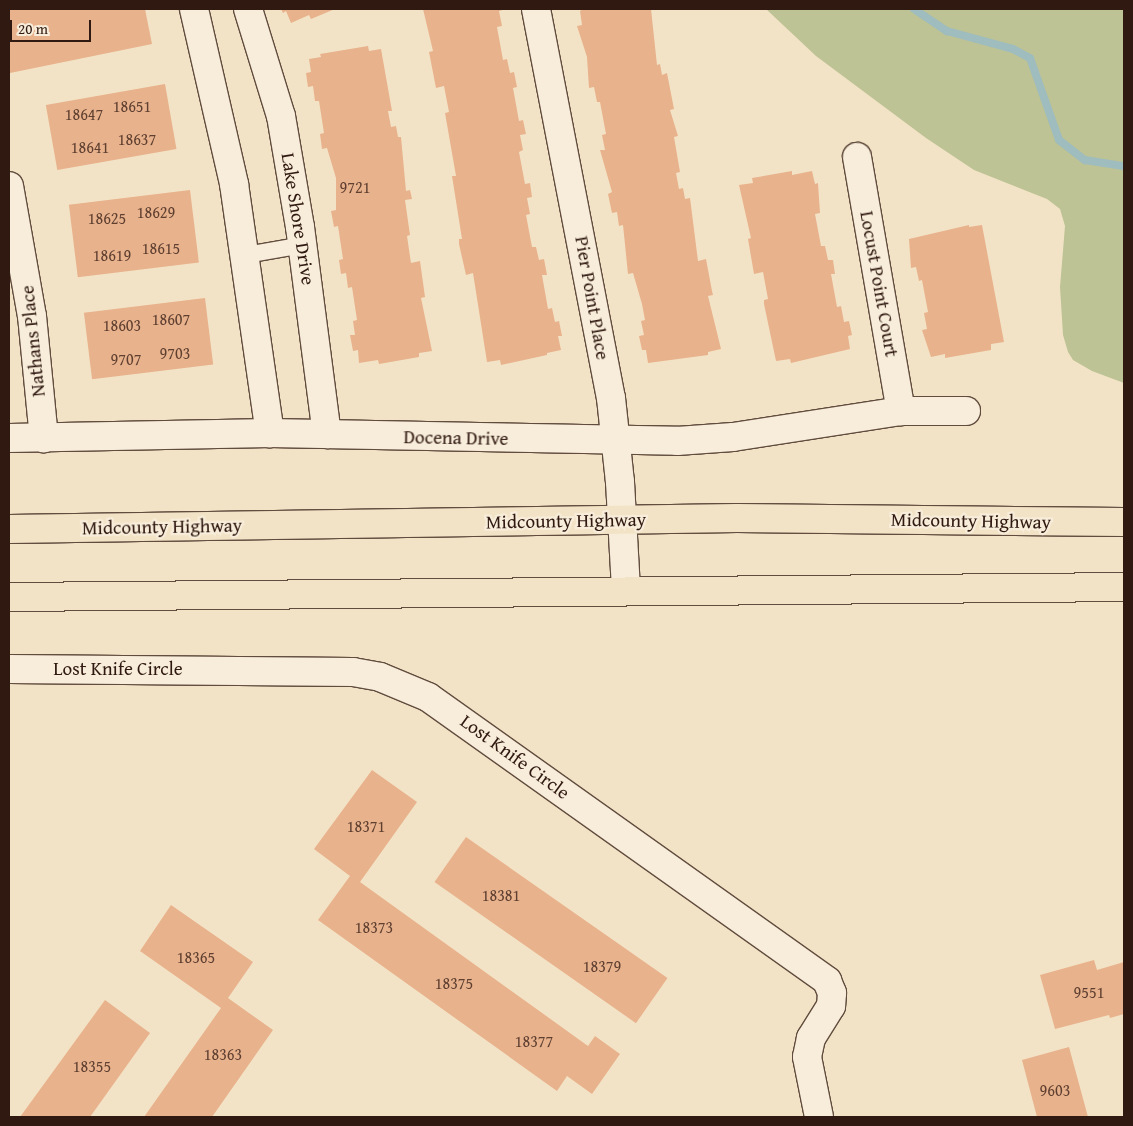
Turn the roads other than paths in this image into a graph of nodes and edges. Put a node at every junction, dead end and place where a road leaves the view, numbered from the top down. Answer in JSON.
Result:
{"nodes":[{"id":1,"x":194,"y":9,"type":"edge"},
{"id":2,"x":248,"y":9,"type":"edge"},
{"id":3,"x":536,"y":9,"type":"edge"},
{"id":4,"x":857,"y":157,"type":"dead end"},
{"id":5,"x":9,"y":186,"type":"edge"},
{"id":6,"x":303,"y":245,"type":"junction"},
{"id":7,"x":246,"y":255,"type":"junction"},
{"id":8,"x":901,"y":411,"type":"junction"},
{"id":9,"x":966,"y":411,"type":"dead end"},
{"id":10,"x":270,"y":433,"type":"junction"},
{"id":11,"x":327,"y":434,"type":"junction"},
{"id":12,"x":9,"y":438,"type":"edge"},
{"id":13,"x":44,"y":438,"type":"junction"},
{"id":14,"x":616,"y":441,"type":"junction"},
{"id":15,"x":623,"y":521,"type":"junction"},
{"id":16,"x":1124,"y":522,"type":"edge"},
{"id":17,"x":9,"y":529,"type":"edge"},
{"id":18,"x":1124,"y":587,"type":"edge"},
{"id":19,"x":626,"y":590,"type":"junction"},
{"id":20,"x":9,"y":596,"type":"edge"},
{"id":21,"x":9,"y":669,"type":"edge"},
{"id":22,"x":819,"y":1117,"type":"edge"}],
"edges":[{"from":1,"to":7,"type":"street"},
{"from":2,"to":6,"type":"street","name":"Lake Shore Drive"},
{"from":3,"to":14,"type":"street","name":"Pier Point Place"},
{"from":4,"to":8,"type":"street","name":"Locust Point Court"},
{"from":5,"to":13,"type":"street","name":"Nathans Place"},
{"from":6,"to":7,"type":"lane"},
{"from":6,"to":11,"type":"street","name":"Lake Shore Drive"},
{"from":7,"to":10,"type":"street"},
{"from":8,"to":9,"type":"street","name":"Docena Drive"},
{"from":8,"to":14,"type":"street","name":"Docena Drive"},
{"from":10,"to":11,"type":"street","name":"Docena Drive"},
{"from":10,"to":13,"type":"street","name":"Docena Drive"},
{"from":11,"to":14,"type":"street","name":"Docena Drive"},
{"from":12,"to":13,"type":"street","name":"Docena Drive"},
{"from":14,"to":15,"type":"street","name":"Pier Point Place"},
{"from":15,"to":16,"type":"main road","name":"Midcounty Highway"},
{"from":15,"to":17,"type":"main road","name":"Midcounty Highway"},
{"from":15,"to":19,"type":"street","name":"Pier Point Place"},
{"from":18,"to":19,"type":"main road"},
{"from":19,"to":20,"type":"main road"},
{"from":21,"to":22,"type":"street","name":"Lost Knife Circle"}]}
